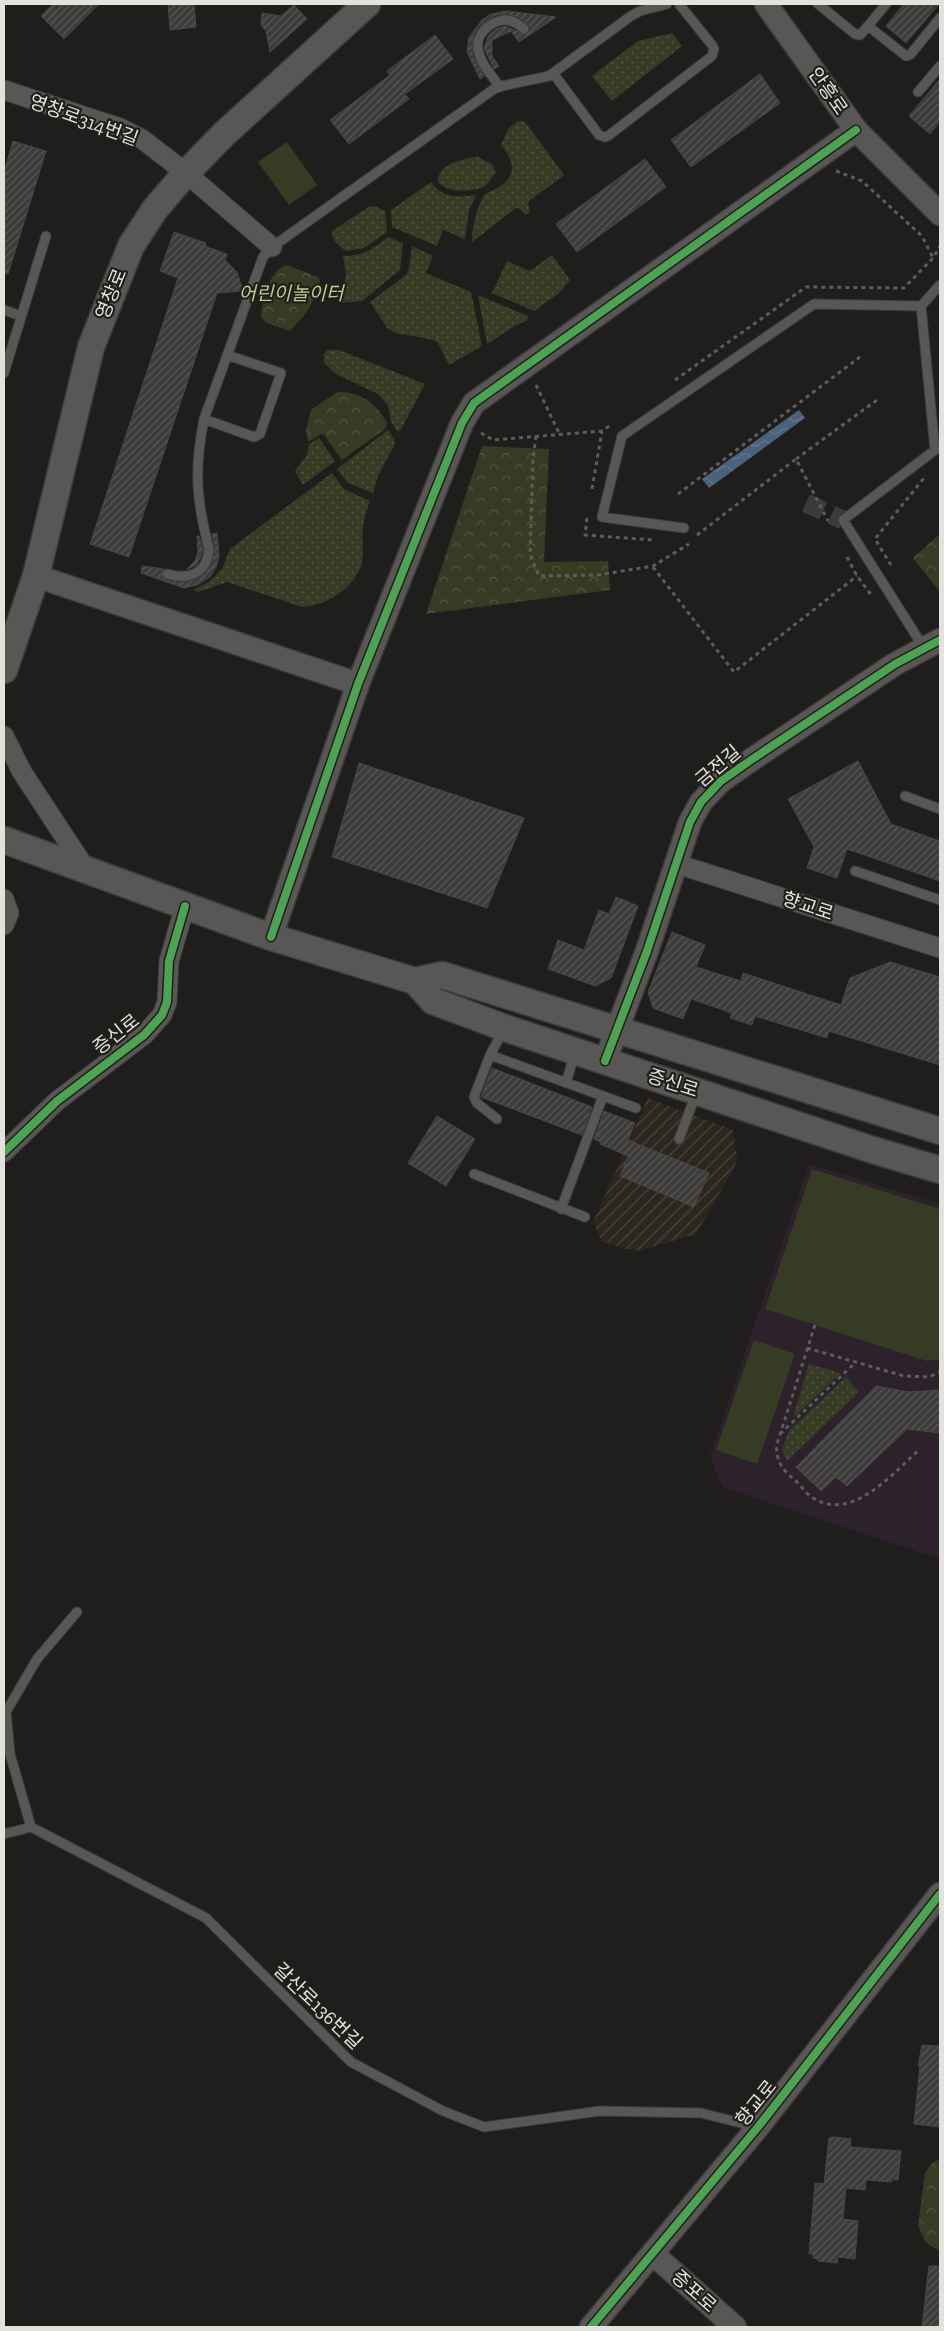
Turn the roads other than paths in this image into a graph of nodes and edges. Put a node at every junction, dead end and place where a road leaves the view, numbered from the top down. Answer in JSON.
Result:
{"nodes":[{"id":1,"x":367,"y":4,"type":"edge"},
{"id":2,"x":667,"y":4,"type":"edge"},
{"id":3,"x":679,"y":4,"type":"edge"},
{"id":4,"x":766,"y":4,"type":"edge"},
{"id":5,"x":818,"y":4,"type":"edge"},
{"id":6,"x":886,"y":4,"type":"edge"},
{"id":7,"x":940,"y":18,"type":"edge"},
{"id":8,"x":868,"y":26,"type":"junction"},
{"id":9,"x":524,"y":30,"type":"dead end"},
{"id":10,"x":940,"y":66,"type":"edge"},
{"id":11,"x":553,"y":73,"type":"junction"},
{"id":12,"x":500,"y":87,"type":"junction"},
{"id":13,"x":4,"y":90,"type":"edge"},
{"id":14,"x":918,"y":92,"type":"dead end"},
{"id":15,"x":856,"y":130,"type":"junction"},
{"id":16,"x":186,"y":173,"type":"junction"},
{"id":17,"x":940,"y":214,"type":"edge"},
{"id":18,"x":46,"y":236,"type":"dead end"},
{"id":19,"x":272,"y":247,"type":"junction"},
{"id":20,"x":940,"y":285,"type":"edge"},
{"id":21,"x":921,"y":306,"type":"junction"},
{"id":22,"x":4,"y":310,"type":"edge"},
{"id":23,"x":21,"y":316,"type":"junction"},
{"id":24,"x":227,"y":355,"type":"junction"},
{"id":25,"x":4,"y":373,"type":"edge"},
{"id":26,"x":204,"y":419,"type":"junction"},
{"id":27,"x":684,"y":528,"type":"dead end"},
{"id":28,"x":167,"y":574,"type":"dead end"},
{"id":29,"x":36,"y":576,"type":"junction"},
{"id":30,"x":932,"y":644,"type":"edge"},
{"id":31,"x":4,"y":670,"type":"edge"},
{"id":32,"x":358,"y":684,"type":"junction"},
{"id":33,"x":4,"y":736,"type":"edge"},
{"id":34,"x":905,"y":796,"type":"dead end"},
{"id":35,"x":940,"y":809,"type":"edge"},
{"id":36,"x":5,"y":842,"type":"edge"},
{"id":37,"x":677,"y":864,"type":"junction"},
{"id":38,"x":87,"y":871,"type":"junction"},
{"id":39,"x":855,"y":871,"type":"dead end"},
{"id":40,"x":4,"y":899,"type":"edge"},
{"id":41,"x":940,"y":900,"type":"edge"},
{"id":42,"x":185,"y":906,"type":"junction"},
{"id":43,"x":4,"y":925,"type":"edge"},
{"id":44,"x":271,"y":937,"type":"junction"},
{"id":45,"x":940,"y":948,"type":"edge"},
{"id":46,"x":415,"y":981,"type":"junction"},
{"id":47,"x":505,"y":1028,"type":"junction"},
{"id":48,"x":617,"y":1031,"type":"junction"},
{"id":49,"x":575,"y":1052,"type":"junction"},
{"id":50,"x":490,"y":1055,"type":"junction"},
{"id":51,"x":605,"y":1062,"type":"junction"},
{"id":52,"x":566,"y":1083,"type":"junction"},
{"id":53,"x":697,"y":1091,"type":"junction"},
{"id":54,"x":603,"y":1096,"type":"junction"},
{"id":55,"x":636,"y":1108,"type":"dead end"},
{"id":56,"x":497,"y":1119,"type":"dead end"},
{"id":57,"x":940,"y":1131,"type":"edge"},
{"id":58,"x":679,"y":1139,"type":"dead end"},
{"id":59,"x":4,"y":1152,"type":"edge"},
{"id":60,"x":940,"y":1170,"type":"edge"},
{"id":61,"x":474,"y":1174,"type":"dead end"},
{"id":62,"x":561,"y":1209,"type":"junction"},
{"id":63,"x":585,"y":1217,"type":"dead end"},
{"id":64,"x":77,"y":1612,"type":"dead end"},
{"id":65,"x":31,"y":1827,"type":"junction"},
{"id":66,"x":4,"y":1834,"type":"edge"},
{"id":67,"x":940,"y":1894,"type":"edge"},
{"id":68,"x":758,"y":2127,"type":"junction"},
{"id":69,"x":653,"y":2254,"type":"junction"},
{"id":70,"x":591,"y":2327,"type":"edge"},
{"id":71,"x":735,"y":2327,"type":"edge"}],
"edges":[{"from":1,"to":16,"type":"main road","name":"영창로"},
{"from":2,"to":11,"type":"lane"},
{"from":3,"to":11,"type":"lane"},
{"from":4,"to":15,"type":"street","name":"안흥로"},
{"from":5,"to":8,"type":"lane"},
{"from":6,"to":8,"type":"lane"},
{"from":7,"to":8,"type":"lane"},
{"from":9,"to":12,"type":"lane"},
{"from":10,"to":14,"type":"lane"},
{"from":11,"to":12,"type":"lane"},
{"from":12,"to":19,"type":"lane"},
{"from":13,"to":16,"type":"street","name":"영창로314번길"},
{"from":15,"to":17,"type":"street","name":"안흥로"},
{"from":15,"to":32,"type":"street"},
{"from":16,"to":19,"type":"street","name":"영창로314번길"},
{"from":16,"to":29,"type":"main road","name":"영창로"},
{"from":18,"to":23,"type":"lane"},
{"from":19,"to":24,"type":"lane"},
{"from":20,"to":21,"type":"lane"},
{"from":21,"to":27,"type":"lane"},
{"from":21,"to":30,"type":"lane"},
{"from":22,"to":23,"type":"lane"},
{"from":23,"to":25,"type":"lane"},
{"from":24,"to":26,"type":"lane"},
{"from":24,"to":26,"type":"lane"},
{"from":26,"to":28,"type":"lane"},
{"from":29,"to":31,"type":"main road","name":"영창로"},
{"from":29,"to":32,"type":"street"},
{"from":30,"to":37,"type":"street","name":"금전길"},
{"from":32,"to":44,"type":"street"},
{"from":33,"to":38,"type":"street"},
{"from":34,"to":35,"type":"lane"},
{"from":36,"to":38,"type":"main road","name":"증신로"},
{"from":37,"to":45,"type":"street","name":"향교로"},
{"from":37,"to":48,"type":"street","name":"금전길"},
{"from":38,"to":42,"type":"main road","name":"증신로"},
{"from":39,"to":41,"type":"lane"},
{"from":40,"to":43,"type":"street"},
{"from":42,"to":44,"type":"main road","name":"증신로"},
{"from":42,"to":59,"type":"street","name":"증신로"},
{"from":44,"to":46,"type":"main road","name":"증신로"},
{"from":46,"to":47,"type":"main road","name":"증신로"},
{"from":46,"to":48,"type":"main road","name":"증신로"},
{"from":47,"to":49,"type":"main road","name":"증신로"},
{"from":47,"to":50,"type":"lane"},
{"from":48,"to":51,"type":"street","name":"금전길"},
{"from":48,"to":57,"type":"main road","name":"증신로"},
{"from":49,"to":51,"type":"main road","name":"증신로"},
{"from":49,"to":52,"type":"lane"},
{"from":50,"to":52,"type":"lane"},
{"from":50,"to":56,"type":"lane"},
{"from":51,"to":53,"type":"main road","name":"증신로"},
{"from":52,"to":54,"type":"lane"},
{"from":53,"to":58,"type":"lane"},
{"from":53,"to":60,"type":"main road","name":"증신로"},
{"from":54,"to":55,"type":"lane"},
{"from":54,"to":62,"type":"lane"},
{"from":61,"to":62,"type":"lane"},
{"from":62,"to":63,"type":"lane"},
{"from":64,"to":65,"type":"lane"},
{"from":65,"to":66,"type":"lane"},
{"from":65,"to":68,"type":"lane","name":"갈산로136번길"},
{"from":67,"to":68,"type":"street","name":"향교로"},
{"from":68,"to":69,"type":"street","name":"향교로"},
{"from":69,"to":70,"type":"street","name":"향교로"},
{"from":69,"to":71,"type":"street","name":"증포로"}]}
